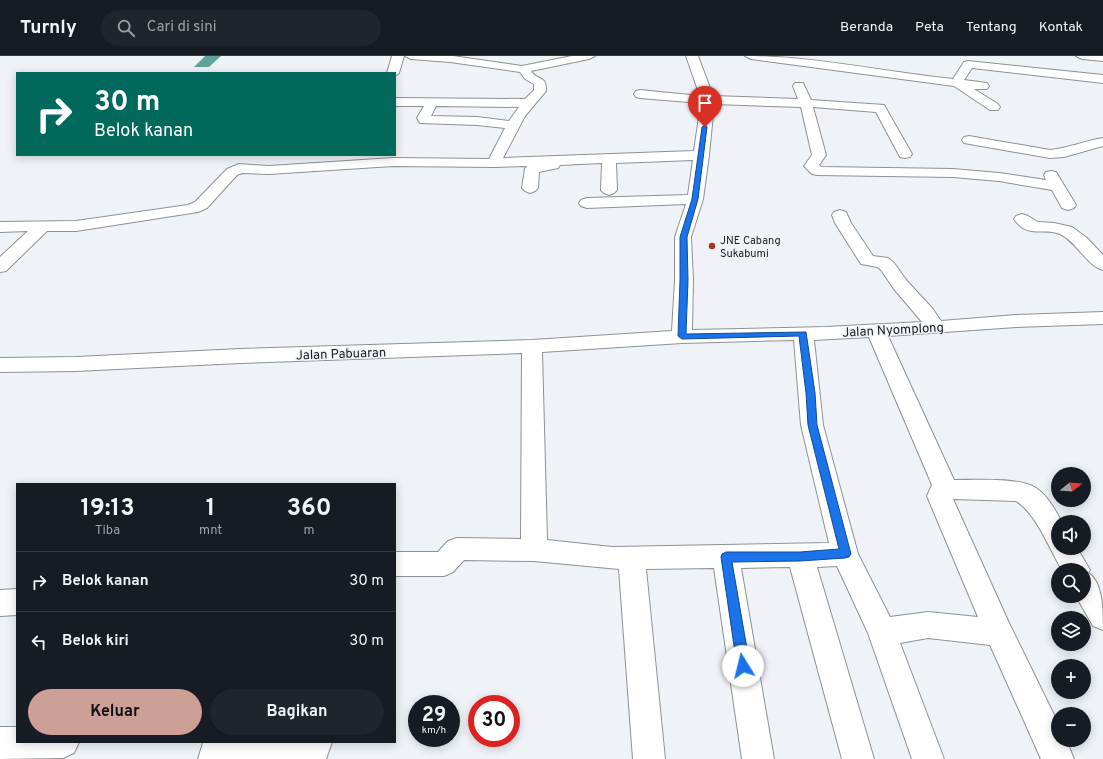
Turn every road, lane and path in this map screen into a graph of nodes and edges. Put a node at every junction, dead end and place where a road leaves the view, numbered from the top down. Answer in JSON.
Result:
{"nodes":[{"id":1,"x":398,"y":56,"type":"edge"},
{"id":2,"x":411,"y":56,"type":"edge"},
{"id":3,"x":589,"y":56,"type":"edge"},
{"id":4,"x":692,"y":56,"type":"edge"},
{"id":5,"x":751,"y":56,"type":"edge"},
{"id":6,"x":1082,"y":56,"type":"edge"},
{"id":7,"x":451,"y":58,"type":"edge"},
{"id":8,"x":1103,"y":58,"type":"edge"},
{"id":9,"x":524,"y":69,"type":"junction"},
{"id":10,"x":393,"y":72,"type":"edge"},
{"id":11,"x":1103,"y":80,"type":"edge"},
{"id":12,"x":957,"y":83,"type":"junction"},
{"id":13,"x":799,"y":86,"type":"dead end"},
{"id":14,"x":983,"y":86,"type":"dead end"},
{"id":15,"x":640,"y":94,"type":"dead end"},
{"id":16,"x":867,"y":95,"type":"dead end"},
{"id":17,"x":708,"y":100,"type":"junction"},
{"id":18,"x":396,"y":102,"type":"edge"},
{"id":19,"x":432,"y":102,"type":"junction"},
{"id":20,"x":526,"y":103,"type":"junction"},
{"id":21,"x":806,"y":104,"type":"junction"},
{"id":22,"x":994,"y":107,"type":"dead end"},
{"id":23,"x":880,"y":108,"type":"junction"},
{"id":24,"x":513,"y":124,"type":"junction"},
{"id":25,"x":969,"y":140,"type":"dead end"},
{"id":26,"x":1103,"y":142,"type":"edge"},
{"id":27,"x":1033,"y":152,"type":"junction"},
{"id":28,"x":905,"y":154,"type":"dead end"},
{"id":29,"x":701,"y":156,"type":"junction"},
{"id":30,"x":339,"y":160,"type":"edge"},
{"id":31,"x":609,"y":160,"type":"junction"},
{"id":32,"x":237,"y":162,"type":"edge"},
{"id":33,"x":494,"y":162,"type":"junction"},
{"id":34,"x":1058,"y":186,"type":"junction"},
{"id":35,"x":530,"y":188,"type":"dead end"},
{"id":36,"x":609,"y":190,"type":"dead end"},
{"id":37,"x":695,"y":199,"type":"junction"},
{"id":38,"x":586,"y":203,"type":"dead end"},
{"id":39,"x":1068,"y":205,"type":"dead end"},
{"id":40,"x":840,"y":215,"type":"dead end"},
{"id":41,"x":1022,"y":219,"type":"dead end"},
{"id":42,"x":43,"y":226,"type":"junction"},
{"id":43,"x":0,"y":228,"type":"edge"},
{"id":44,"x":1103,"y":265,"type":"edge"},
{"id":45,"x":0,"y":267,"type":"edge"},
{"id":46,"x":1103,"y":318,"type":"edge"},
{"id":47,"x":936,"y":327,"type":"junction"},
{"id":48,"x":876,"y":330,"type":"junction"},
{"id":49,"x":803,"y":333,"type":"junction"},
{"id":50,"x":682,"y":336,"type":"junction"},
{"id":51,"x":532,"y":346,"type":"junction"},
{"id":52,"x":0,"y":365,"type":"edge"},
{"id":53,"x":946,"y":489,"type":"junction"},
{"id":54,"x":1051,"y":527,"type":"edge"},
{"id":55,"x":534,"y":550,"type":"junction"},
{"id":56,"x":845,"y":554,"type":"junction"},
{"id":57,"x":800,"y":556,"type":"junction"},
{"id":58,"x":726,"y":557,"type":"junction"},
{"id":59,"x":631,"y":558,"type":"junction"},
{"id":60,"x":396,"y":564,"type":"edge"},
{"id":61,"x":1091,"y":596,"type":"edge"},
{"id":62,"x":16,"y":602,"type":"edge"},
{"id":63,"x":0,"y":603,"type":"edge"},
{"id":64,"x":1103,"y":617,"type":"edge"},
{"id":65,"x":882,"y":632,"type":"junction"},
{"id":66,"x":999,"y":633,"type":"junction"},
{"id":67,"x":0,"y":743,"type":"edge"},
{"id":68,"x":16,"y":743,"type":"edge"},
{"id":69,"x":316,"y":743,"type":"edge"},
{"id":70,"x":214,"y":752,"type":"edge"},
{"id":71,"x":649,"y":759,"type":"edge"},
{"id":72,"x":758,"y":759,"type":"edge"},
{"id":73,"x":858,"y":759,"type":"edge"},
{"id":74,"x":928,"y":759,"type":"edge"},
{"id":75,"x":1058,"y":759,"type":"edge"}],
"edges":[{"from":1,"to":10,"type":"street"},
{"from":2,"to":7,"type":"street"},
{"from":3,"to":9,"type":"street"},
{"from":4,"to":17,"type":"street"},
{"from":5,"to":12,"type":"street"},
{"from":6,"to":8,"type":"street"},
{"from":7,"to":9,"type":"street"},
{"from":9,"to":20,"type":"street"},
{"from":11,"to":12,"type":"street"},
{"from":12,"to":14,"type":"street"},
{"from":12,"to":22,"type":"street"},
{"from":13,"to":21,"type":"street"},
{"from":15,"to":17,"type":"street"},
{"from":16,"to":23,"type":"street"},
{"from":17,"to":21,"type":"street"},
{"from":17,"to":29,"type":"street"},
{"from":18,"to":19,"type":"street"},
{"from":19,"to":20,"type":"street"},
{"from":19,"to":24,"type":"street"},
{"from":20,"to":24,"type":"street"},
{"from":21,"to":23,"type":"street"},
{"from":21,"to":34,"type":"street"},
{"from":23,"to":28,"type":"street"},
{"from":24,"to":33,"type":"street"},
{"from":25,"to":27,"type":"street"},
{"from":26,"to":27,"type":"street"},
{"from":27,"to":34,"type":"street"},
{"from":29,"to":31,"type":"street"},
{"from":29,"to":33,"type":"street"},
{"from":29,"to":37,"type":"street"},
{"from":30,"to":32,"type":"street"},
{"from":30,"to":33,"type":"street"},
{"from":31,"to":35,"type":"street"},
{"from":31,"to":36,"type":"street"},
{"from":32,"to":42,"type":"street"},
{"from":34,"to":39,"type":"street"},
{"from":37,"to":38,"type":"street"},
{"from":37,"to":50,"type":"street"},
{"from":40,"to":47,"type":"street"},
{"from":41,"to":44,"type":"street"},
{"from":42,"to":43,"type":"street"},
{"from":42,"to":45,"type":"street"},
{"from":46,"to":47,"type":"street","name":"Jalan Nyomplong"},
{"from":47,"to":48,"type":"street","name":"Jalan Nyomplong"},
{"from":48,"to":49,"type":"street","name":"Jalan Nyomplong"},
{"from":48,"to":53,"type":"street"},
{"from":49,"to":50,"type":"street","name":"Jalan Nyomplong"},
{"from":49,"to":56,"type":"street"},
{"from":50,"to":51,"type":"street","name":"Jalan Pabuaran"},
{"from":51,"to":52,"type":"street","name":"Jalan Pabuaran"},
{"from":51,"to":55,"type":"street"},
{"from":53,"to":54,"type":"street"},
{"from":53,"to":66,"type":"street"},
{"from":55,"to":59,"type":"street"},
{"from":55,"to":60,"type":"street"},
{"from":56,"to":57,"type":"street"},
{"from":56,"to":65,"type":"street"},
{"from":57,"to":58,"type":"street"},
{"from":57,"to":73,"type":"street"},
{"from":58,"to":59,"type":"street"},
{"from":58,"to":72,"type":"street"},
{"from":59,"to":71,"type":"street"},
{"from":61,"to":64,"type":"street"},
{"from":62,"to":63,"type":"street"},
{"from":65,"to":66,"type":"street"},
{"from":65,"to":74,"type":"street"},
{"from":66,"to":75,"type":"street"},
{"from":67,"to":68,"type":"street"},
{"from":69,"to":70,"type":"street"}]}
